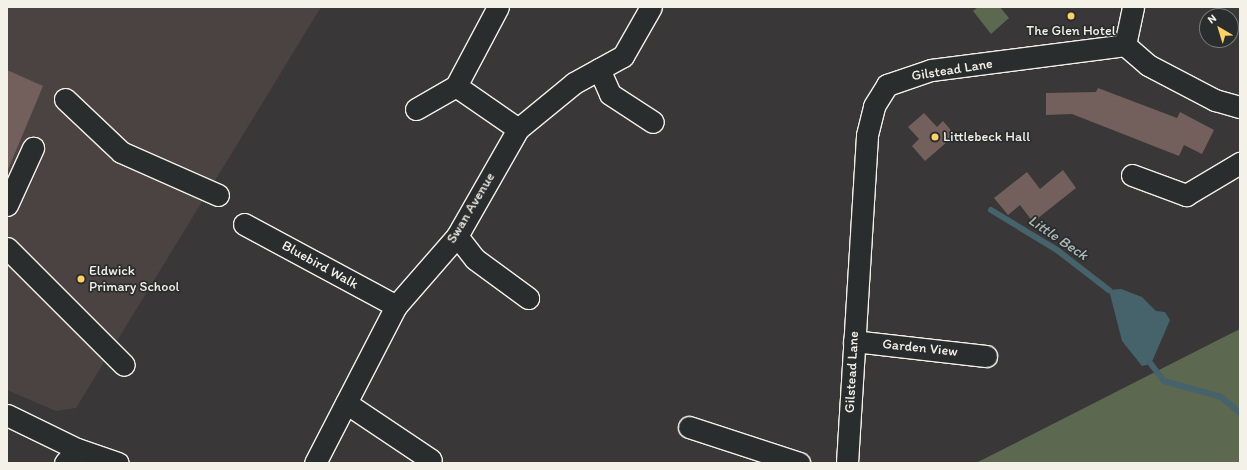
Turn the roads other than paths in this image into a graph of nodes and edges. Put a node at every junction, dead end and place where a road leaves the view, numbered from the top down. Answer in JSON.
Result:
{"nodes":[{"id":1,"x":498,"y":7,"type":"edge"},
{"id":2,"x":651,"y":7,"type":"edge"},
{"id":3,"x":1133,"y":7,"type":"edge"},
{"id":4,"x":1125,"y":45,"type":"junction"},
{"id":5,"x":599,"y":70,"type":"junction"},
{"id":6,"x":456,"y":86,"type":"junction"},
{"id":7,"x":65,"y":99,"type":"dead end"},
{"id":8,"x":1240,"y":107,"type":"edge"},
{"id":9,"x":416,"y":108,"type":"dead end"},
{"id":10,"x":653,"y":122,"type":"dead end"},
{"id":11,"x":518,"y":129,"type":"junction"},
{"id":12,"x":32,"y":148,"type":"dead end"},
{"id":13,"x":1240,"y":163,"type":"edge"},
{"id":14,"x":1132,"y":175,"type":"dead end"},
{"id":15,"x":218,"y":195,"type":"dead end"},
{"id":16,"x":7,"y":205,"type":"edge"},
{"id":17,"x":244,"y":224,"type":"dead end"},
{"id":18,"x":457,"y":236,"type":"junction"},
{"id":19,"x":7,"y":248,"type":"edge"},
{"id":20,"x":528,"y":298,"type":"dead end"},
{"id":21,"x":396,"y":306,"type":"junction"},
{"id":22,"x":854,"y":341,"type":"junction"},
{"id":23,"x":986,"y":356,"type":"dead end"},
{"id":24,"x":124,"y":365,"type":"dead end"},
{"id":25,"x":346,"y":403,"type":"junction"},
{"id":26,"x":7,"y":415,"type":"edge"},
{"id":27,"x":689,"y":427,"type":"dead end"},
{"id":28,"x":71,"y":456,"type":"edge"},
{"id":29,"x":431,"y":460,"type":"dead end"},
{"id":30,"x":118,"y":463,"type":"edge"},
{"id":31,"x":315,"y":463,"type":"edge"},
{"id":32,"x":799,"y":463,"type":"edge"},
{"id":33,"x":847,"y":463,"type":"edge"}],
"edges":[{"from":1,"to":6,"type":"street"},
{"from":2,"to":5,"type":"street","name":"Swan Avenue"},
{"from":3,"to":4,"type":"street"},
{"from":4,"to":8,"type":"street"},
{"from":4,"to":22,"type":"street","name":"Gilstead Lane"},
{"from":5,"to":10,"type":"street"},
{"from":5,"to":11,"type":"street","name":"Swan Avenue"},
{"from":6,"to":9,"type":"street"},
{"from":6,"to":11,"type":"street"},
{"from":7,"to":15,"type":"street"},
{"from":11,"to":18,"type":"street","name":"Swan Avenue"},
{"from":12,"to":16,"type":"street"},
{"from":13,"to":14,"type":"street"},
{"from":17,"to":21,"type":"street","name":"Bluebird Walk"},
{"from":18,"to":20,"type":"street"},
{"from":18,"to":21,"type":"street","name":"Swan Avenue"},
{"from":19,"to":24,"type":"street"},
{"from":21,"to":25,"type":"street","name":"Swan Avenue"},
{"from":22,"to":23,"type":"street","name":"Garden View"},
{"from":22,"to":33,"type":"street","name":"Gilstead Lane"},
{"from":25,"to":29,"type":"street"},
{"from":25,"to":31,"type":"street","name":"Swan Avenue"},
{"from":26,"to":28,"type":"street"},
{"from":27,"to":32,"type":"street"},
{"from":28,"to":30,"type":"street"}]}
